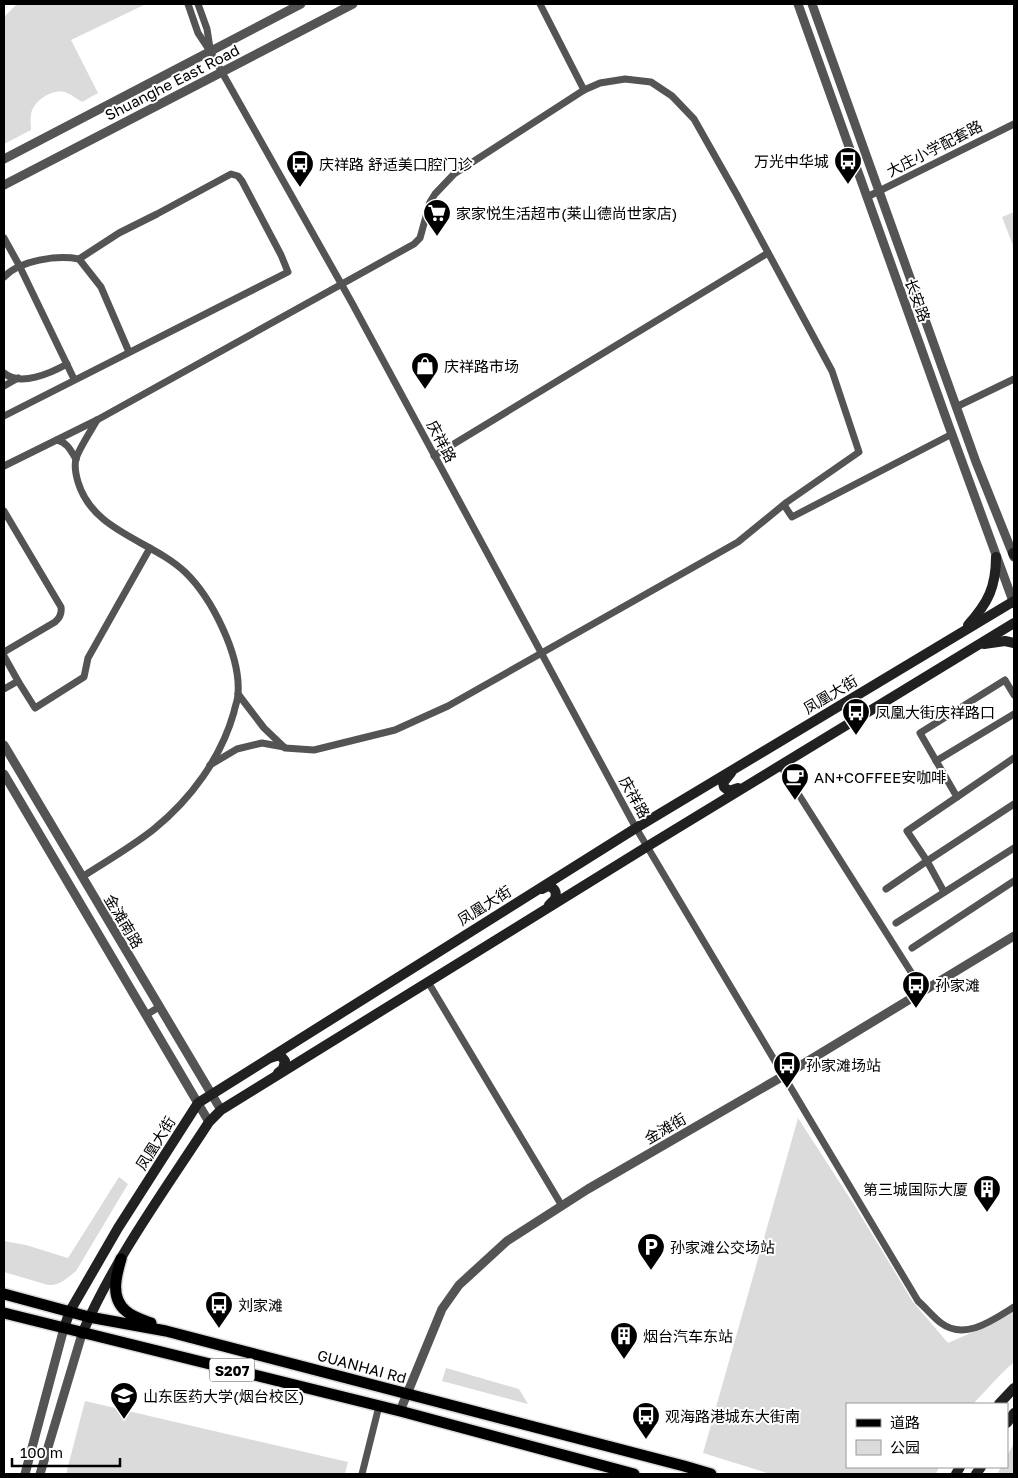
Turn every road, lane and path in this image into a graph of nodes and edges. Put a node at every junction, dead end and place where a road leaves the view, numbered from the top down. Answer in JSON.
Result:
{"nodes":[{"id":1,"x":188,"y":4,"type":"edge"},
{"id":2,"x":198,"y":4,"type":"edge"},
{"id":3,"x":301,"y":4,"type":"edge"},
{"id":4,"x":353,"y":4,"type":"edge"},
{"id":5,"x":540,"y":4,"type":"edge"},
{"id":6,"x":798,"y":4,"type":"edge"},
{"id":7,"x":812,"y":4,"type":"edge"},
{"id":8,"x":210,"y":51,"type":"junction"},
{"id":9,"x":222,"y":72,"type":"junction"},
{"id":10,"x":584,"y":90,"type":"junction"},
{"id":11,"x":1014,"y":124,"type":"edge"},
{"id":12,"x":4,"y":159,"type":"edge"},
{"id":13,"x":4,"y":185,"type":"edge"},
{"id":14,"x":879,"y":191,"type":"junction"},
{"id":15,"x":867,"y":197,"type":"junction"},
{"id":16,"x":4,"y":238,"type":"edge"},
{"id":17,"x":7,"y":252,"type":"edge"},
{"id":18,"x":768,"y":253,"type":"junction"},
{"id":19,"x":79,"y":259,"type":"junction"},
{"id":20,"x":19,"y":265,"type":"junction"},
{"id":21,"x":4,"y":277,"type":"edge"},
{"id":22,"x":341,"y":284,"type":"junction"},
{"id":23,"x":129,"y":352,"type":"junction"},
{"id":24,"x":66,"y":364,"type":"junction"},
{"id":25,"x":4,"y":373,"type":"edge"},
{"id":26,"x":18,"y":378,"type":"junction"},
{"id":27,"x":1014,"y":379,"type":"edge"},
{"id":28,"x":74,"y":380,"type":"junction"},
{"id":29,"x":4,"y":386,"type":"edge"},
{"id":30,"x":956,"y":406,"type":"junction"},
{"id":31,"x":4,"y":416,"type":"edge"},
{"id":32,"x":97,"y":420,"type":"junction"},
{"id":33,"x":952,"y":434,"type":"junction"},
{"id":34,"x":57,"y":440,"type":"junction"},
{"id":35,"x":434,"y":456,"type":"junction"},
{"id":36,"x":76,"y":459,"type":"junction"},
{"id":37,"x":4,"y":466,"type":"edge"},
{"id":38,"x":784,"y":505,"type":"junction"},
{"id":39,"x":4,"y":511,"type":"edge"},
{"id":40,"x":150,"y":548,"type":"junction"},
{"id":41,"x":1014,"y":555,"type":"edge"},
{"id":42,"x":996,"y":557,"type":"junction"},
{"id":43,"x":1014,"y":602,"type":"edge"},
{"id":44,"x":1014,"y":623,"type":"edge"},
{"id":45,"x":960,"y":634,"type":"junction"},
{"id":46,"x":1014,"y":642,"type":"edge"},
{"id":47,"x":974,"y":648,"type":"junction"},
{"id":48,"x":4,"y":652,"type":"edge"},
{"id":49,"x":540,"y":653,"type":"junction"},
{"id":50,"x":4,"y":656,"type":"edge"},
{"id":51,"x":18,"y":681,"type":"junction"},
{"id":52,"x":4,"y":689,"type":"edge"},
{"id":53,"x":238,"y":694,"type":"junction"},
{"id":54,"x":1014,"y":695,"type":"edge"},
{"id":55,"x":1014,"y":714,"type":"edge"},
{"id":56,"x":4,"y":745,"type":"edge"},
{"id":57,"x":285,"y":748,"type":"junction"},
{"id":58,"x":1014,"y":758,"type":"edge"},
{"id":59,"x":936,"y":761,"type":"junction"},
{"id":60,"x":746,"y":762,"type":"junction"},
{"id":61,"x":210,"y":765,"type":"junction"},
{"id":62,"x":780,"y":765,"type":"junction"},
{"id":63,"x":4,"y":774,"type":"edge"},
{"id":64,"x":752,"y":782,"type":"junction"},
{"id":65,"x":957,"y":797,"type":"junction"},
{"id":66,"x":1014,"y":804,"type":"edge"},
{"id":67,"x":636,"y":828,"type":"junction"},
{"id":68,"x":648,"y":846,"type":"junction"},
{"id":69,"x":1014,"y":848,"type":"edge"},
{"id":70,"x":927,"y":862,"type":"junction"},
{"id":71,"x":82,"y":877,"type":"junction"},
{"id":72,"x":1014,"y":881,"type":"edge"},
{"id":73,"x":886,"y":889,"type":"dead end"},
{"id":74,"x":944,"y":892,"type":"junction"},
{"id":75,"x":529,"y":895,"type":"junction"},
{"id":76,"x":540,"y":912,"type":"junction"},
{"id":77,"x":896,"y":923,"type":"dead end"},
{"id":78,"x":1014,"y":936,"type":"edge"},
{"id":79,"x":912,"y":948,"type":"dead end"},
{"id":80,"x":428,"y":982,"type":"junction"},
{"id":81,"x":923,"y":991,"type":"junction"},
{"id":82,"x":159,"y":1007,"type":"junction"},
{"id":83,"x":146,"y":1015,"type":"junction"},
{"id":84,"x":257,"y":1064,"type":"junction"},
{"id":85,"x":784,"y":1075,"type":"junction"},
{"id":86,"x":270,"y":1080,"type":"junction"},
{"id":87,"x":211,"y":1094,"type":"junction"},
{"id":88,"x":198,"y":1103,"type":"junction"},
{"id":89,"x":221,"y":1110,"type":"junction"},
{"id":90,"x":209,"y":1122,"type":"junction"},
{"id":91,"x":562,"y":1206,"type":"junction"},
{"id":92,"x":121,"y":1259,"type":"junction"},
{"id":93,"x":4,"y":1294,"type":"edge"},
{"id":94,"x":1014,"y":1307,"type":"edge"},
{"id":95,"x":70,"y":1311,"type":"junction"},
{"id":96,"x":4,"y":1314,"type":"edge"},
{"id":97,"x":89,"y":1317,"type":"junction"},
{"id":98,"x":64,"y":1328,"type":"junction"},
{"id":99,"x":166,"y":1330,"type":"junction"},
{"id":100,"x":82,"y":1334,"type":"junction"},
{"id":101,"x":1014,"y":1388,"type":"edge"},
{"id":102,"x":409,"y":1393,"type":"junction"},
{"id":103,"x":999,"y":1403,"type":"edge"},
{"id":104,"x":379,"y":1406,"type":"junction"},
{"id":105,"x":400,"y":1411,"type":"junction"},
{"id":106,"x":25,"y":1474,"type":"edge"},
{"id":107,"x":40,"y":1474,"type":"edge"},
{"id":108,"x":362,"y":1474,"type":"edge"},
{"id":109,"x":634,"y":1474,"type":"edge"},
{"id":110,"x":712,"y":1474,"type":"edge"}],
"edges":[{"from":1,"to":8,"type":"street","name":"庆祥路"},
{"from":2,"to":8,"type":"street","name":"庆祥路"},
{"from":3,"to":8,"type":"street","name":"Shuanghe East Road"},
{"from":4,"to":9,"type":"street","name":"Shuanghe East Road"},
{"from":5,"to":10,"type":"street"},
{"from":6,"to":15,"type":"street","name":"长安路"},
{"from":7,"to":14,"type":"street","name":"长安路"},
{"from":8,"to":9,"type":"street","name":"庆祥路"},
{"from":8,"to":12,"type":"street","name":"Shuanghe East Road"},
{"from":9,"to":13,"type":"street","name":"Shuanghe East Road"},
{"from":9,"to":22,"type":"street","name":"庆祥路"},
{"from":10,"to":18,"type":"street"},
{"from":10,"to":22,"type":"street"},
{"from":11,"to":14,"type":"street","name":"大庄小学配套路"},
{"from":14,"to":15,"type":"street","name":"大庄小学配套路"},
{"from":14,"to":30,"type":"street","name":"长安路"},
{"from":15,"to":33,"type":"street","name":"长安路"},
{"from":16,"to":17,"type":"street"},
{"from":17,"to":20,"type":"street"},
{"from":18,"to":35,"type":"street"},
{"from":18,"to":38,"type":"street"},
{"from":19,"to":20,"type":"street"},
{"from":19,"to":23,"type":"street"},
{"from":19,"to":23,"type":"street"},
{"from":20,"to":21,"type":"street"},
{"from":20,"to":24,"type":"street"},
{"from":22,"to":32,"type":"street"},
{"from":22,"to":35,"type":"street","name":"庆祥路"},
{"from":23,"to":28,"type":"street"},
{"from":24,"to":26,"type":"street"},
{"from":24,"to":28,"type":"street"},
{"from":25,"to":26,"type":"street"},
{"from":26,"to":29,"type":"street"},
{"from":27,"to":30,"type":"street"},
{"from":28,"to":31,"type":"street"},
{"from":30,"to":41,"type":"street","name":"长安路"},
{"from":32,"to":34,"type":"street"},
{"from":32,"to":36,"type":"street"},
{"from":33,"to":38,"type":"street"},
{"from":33,"to":42,"type":"street","name":"长安路"},
{"from":34,"to":36,"type":"street"},
{"from":34,"to":37,"type":"street"},
{"from":35,"to":49,"type":"street","name":"庆祥路"},
{"from":36,"to":40,"type":"street"},
{"from":38,"to":49,"type":"street"},
{"from":39,"to":48,"type":"street"},
{"from":40,"to":51,"type":"street"},
{"from":40,"to":53,"type":"street"},
{"from":42,"to":43,"type":"street","name":"长安路"},
{"from":42,"to":45,"type":"main road"},
{"from":43,"to":45,"type":"main road","name":"凤凰大街"},
{"from":44,"to":47,"type":"main road"},
{"from":45,"to":60,"type":"main road","name":"凤凰大街"},
{"from":46,"to":47,"type":"main road"},
{"from":47,"to":62,"type":"main road"},
{"from":49,"to":57,"type":"street"},
{"from":49,"to":67,"type":"street","name":"庆祥路"},
{"from":50,"to":51,"type":"street"},
{"from":51,"to":52,"type":"street"},
{"from":53,"to":57,"type":"street"},
{"from":53,"to":61,"type":"street"},
{"from":54,"to":59,"type":"street"},
{"from":55,"to":59,"type":"street"},
{"from":56,"to":71,"type":"street","name":"金滩南路"},
{"from":57,"to":61,"type":"street"},
{"from":58,"to":65,"type":"street"},
{"from":59,"to":65,"type":"street"},
{"from":60,"to":64,"type":"main road"},
{"from":60,"to":67,"type":"main road","name":"凤凰大街"},
{"from":61,"to":71,"type":"street"},
{"from":62,"to":64,"type":"main road"},
{"from":62,"to":81,"type":"street"},
{"from":63,"to":83,"type":"street","name":"金滩南路"},
{"from":64,"to":68,"type":"main road"},
{"from":65,"to":70,"type":"street"},
{"from":66,"to":70,"type":"street"},
{"from":67,"to":68,"type":"street","name":"庆祥路"},
{"from":67,"to":75,"type":"main road","name":"凤凰大街"},
{"from":68,"to":76,"type":"main road"},
{"from":68,"to":85,"type":"street","name":"庆祥路"},
{"from":69,"to":74,"type":"street"},
{"from":70,"to":73,"type":"street"},
{"from":70,"to":74,"type":"street"},
{"from":71,"to":82,"type":"street","name":"金滩南路"},
{"from":72,"to":79,"type":"street"},
{"from":74,"to":77,"type":"street"},
{"from":75,"to":76,"type":"main road"},
{"from":75,"to":84,"type":"main road","name":"凤凰大街"},
{"from":76,"to":80,"type":"main road"},
{"from":78,"to":81,"type":"street","name":"金滩街"},
{"from":80,"to":86,"type":"main road"},
{"from":80,"to":91,"type":"street"},
{"from":81,"to":85,"type":"street","name":"金滩街"},
{"from":82,"to":83,"type":"street"},
{"from":82,"to":87,"type":"street","name":"金滩南路"},
{"from":83,"to":88,"type":"street","name":"金滩南路"},
{"from":84,"to":86,"type":"main road"},
{"from":84,"to":87,"type":"main road","name":"凤凰大街"},
{"from":85,"to":91,"type":"street","name":"金滩街"},
{"from":85,"to":94,"type":"street","name":"庆祥路"},
{"from":86,"to":89,"type":"main road"},
{"from":87,"to":88,"type":"main road","name":"凤凰大街"},
{"from":87,"to":89,"type":"street","name":"金滩南路"},
{"from":88,"to":90,"type":"street","name":"金滩南路"},
{"from":88,"to":95,"type":"main road","name":"凤凰大街"},
{"from":89,"to":90,"type":"main road"},
{"from":90,"to":92,"type":"main road"},
{"from":91,"to":102,"type":"street","name":"金滩街"},
{"from":92,"to":97,"type":"main road"},
{"from":92,"to":99,"type":"main road"},
{"from":93,"to":95,"type":"main road","name":"GUANHAI Rd","number":"S207"},
{"from":95,"to":97,"type":"main road","name":"GUANHAI Rd","number":"S207"},
{"from":95,"to":98,"type":"main road","name":"凤凰大街"},
{"from":96,"to":98,"type":"main road","number":"S207"},
{"from":97,"to":99,"type":"main road","name":"GUANHAI Rd","number":"S207"},
{"from":97,"to":100,"type":"main road"},
{"from":98,"to":100,"type":"main road","number":"S207"},
{"from":98,"to":106,"type":"street"},
{"from":99,"to":102,"type":"main road","name":"GUANHAI Rd","number":"S207"},
{"from":100,"to":104,"type":"main road","number":"S207"},
{"from":100,"to":107,"type":"street"},
{"from":101,"to":103,"type":"main road"},
{"from":102,"to":105,"type":"street","name":"金滩街"},
{"from":102,"to":110,"type":"main road","name":"GUANHAI Rd","number":"S207"},
{"from":104,"to":105,"type":"main road","number":"S207"},
{"from":104,"to":108,"type":"street"},
{"from":105,"to":109,"type":"main road","number":"S207"}]}
